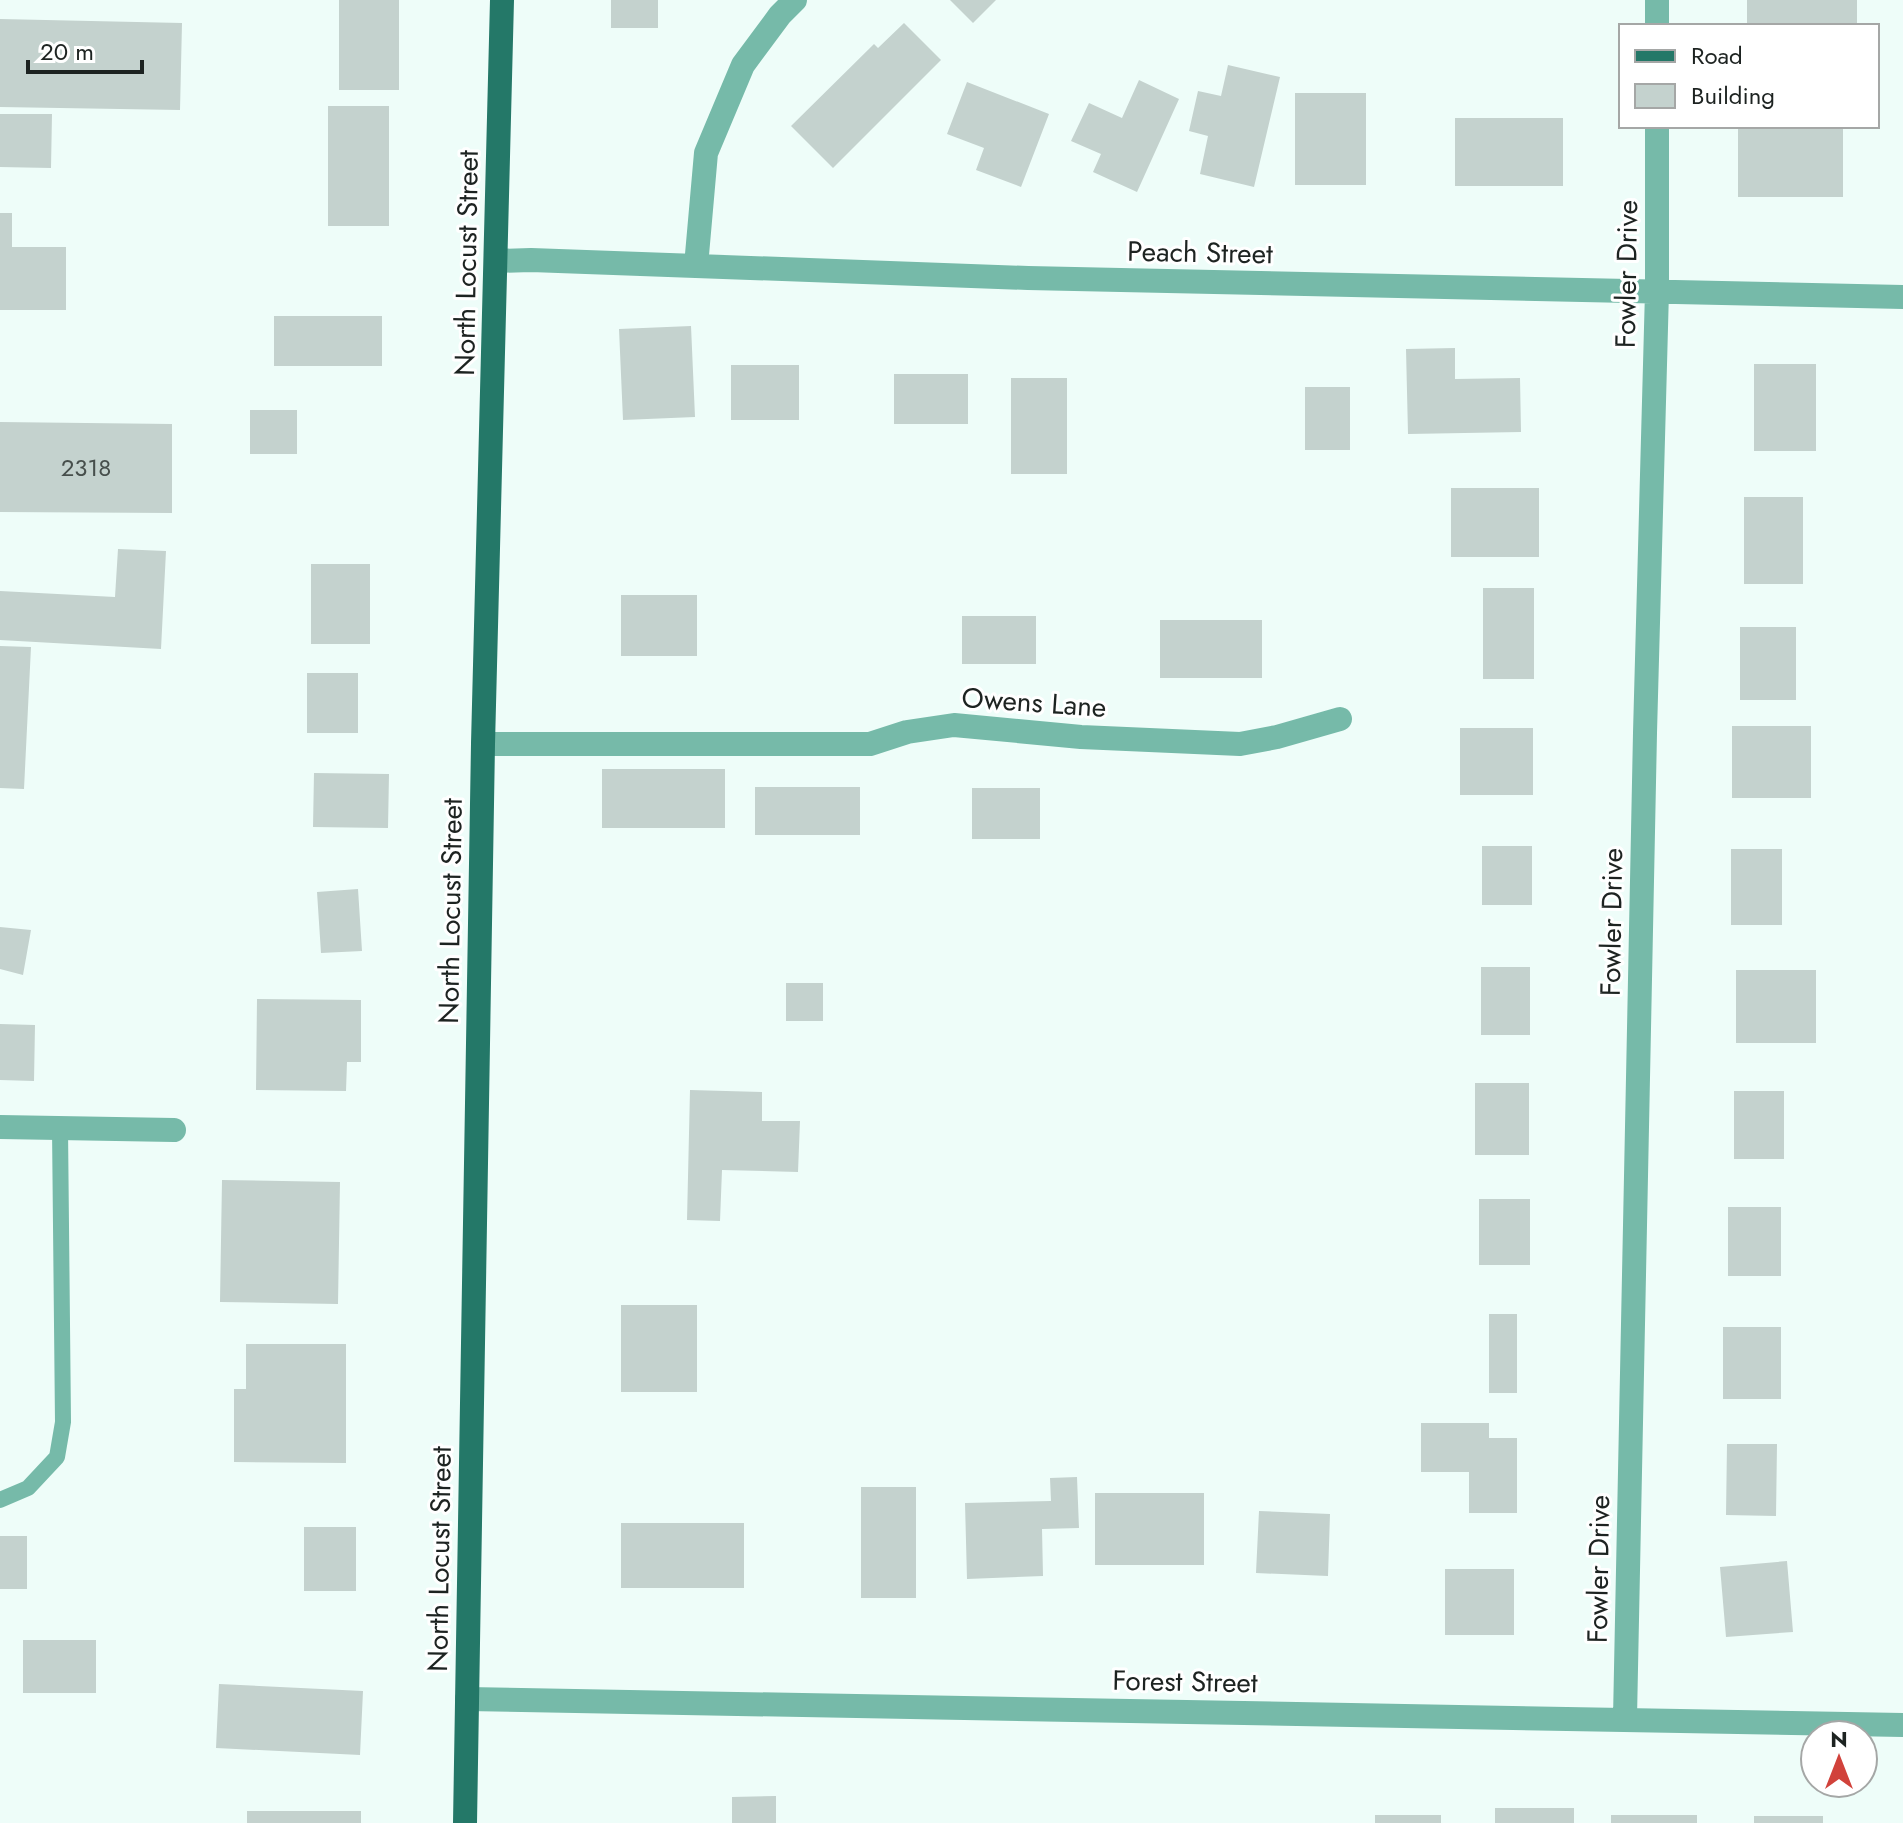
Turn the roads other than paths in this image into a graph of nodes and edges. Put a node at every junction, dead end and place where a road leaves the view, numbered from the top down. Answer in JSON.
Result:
{"nodes":[{"id":1,"x":502,"y":0,"type":"edge"},
{"id":2,"x":795,"y":0,"type":"edge"},
{"id":3,"x":1657,"y":0,"type":"edge"},
{"id":4,"x":1657,"y":24,"type":"edge"},
{"id":5,"x":1657,"y":128,"type":"edge"},
{"id":6,"x":496,"y":261,"type":"junction"},
{"id":7,"x":696,"y":266,"type":"junction"},
{"id":8,"x":1657,"y":291,"type":"junction"},
{"id":9,"x":1903,"y":297,"type":"edge"},
{"id":10,"x":1340,"y":719,"type":"dead end"},
{"id":11,"x":483,"y":744,"type":"junction"},
{"id":12,"x":0,"y":1127,"type":"edge"},
{"id":13,"x":60,"y":1128,"type":"junction"},
{"id":14,"x":174,"y":1130,"type":"dead end"},
{"id":15,"x":0,"y":1500,"type":"edge"},
{"id":16,"x":467,"y":1699,"type":"junction"},
{"id":17,"x":1625,"y":1718,"type":"junction"},
{"id":18,"x":1903,"y":1725,"type":"edge"},
{"id":19,"x":465,"y":1823,"type":"edge"}],
"edges":[{"from":1,"to":6,"type":"main road","name":"North Locust Street"},
{"from":2,"to":7,"type":"street"},
{"from":3,"to":4,"type":"street"},
{"from":5,"to":8,"type":"street","name":"Fowler Drive"},
{"from":6,"to":7,"type":"street","name":"Peach Street"},
{"from":6,"to":11,"type":"main road","name":"North Locust Street"},
{"from":7,"to":8,"type":"street","name":"Peach Street"},
{"from":8,"to":9,"type":"street","name":"Peach Street"},
{"from":8,"to":17,"type":"street","name":"Fowler Drive"},
{"from":10,"to":11,"type":"street","name":"Owens Lane"},
{"from":11,"to":16,"type":"main road","name":"North Locust Street"},
{"from":12,"to":13,"type":"street"},
{"from":13,"to":14,"type":"street"},
{"from":13,"to":15,"type":"lane"},
{"from":16,"to":17,"type":"street","name":"Forest Street"},
{"from":16,"to":19,"type":"main road","name":"North Locust Street"},
{"from":17,"to":18,"type":"street","name":"Forest Street"}]}
